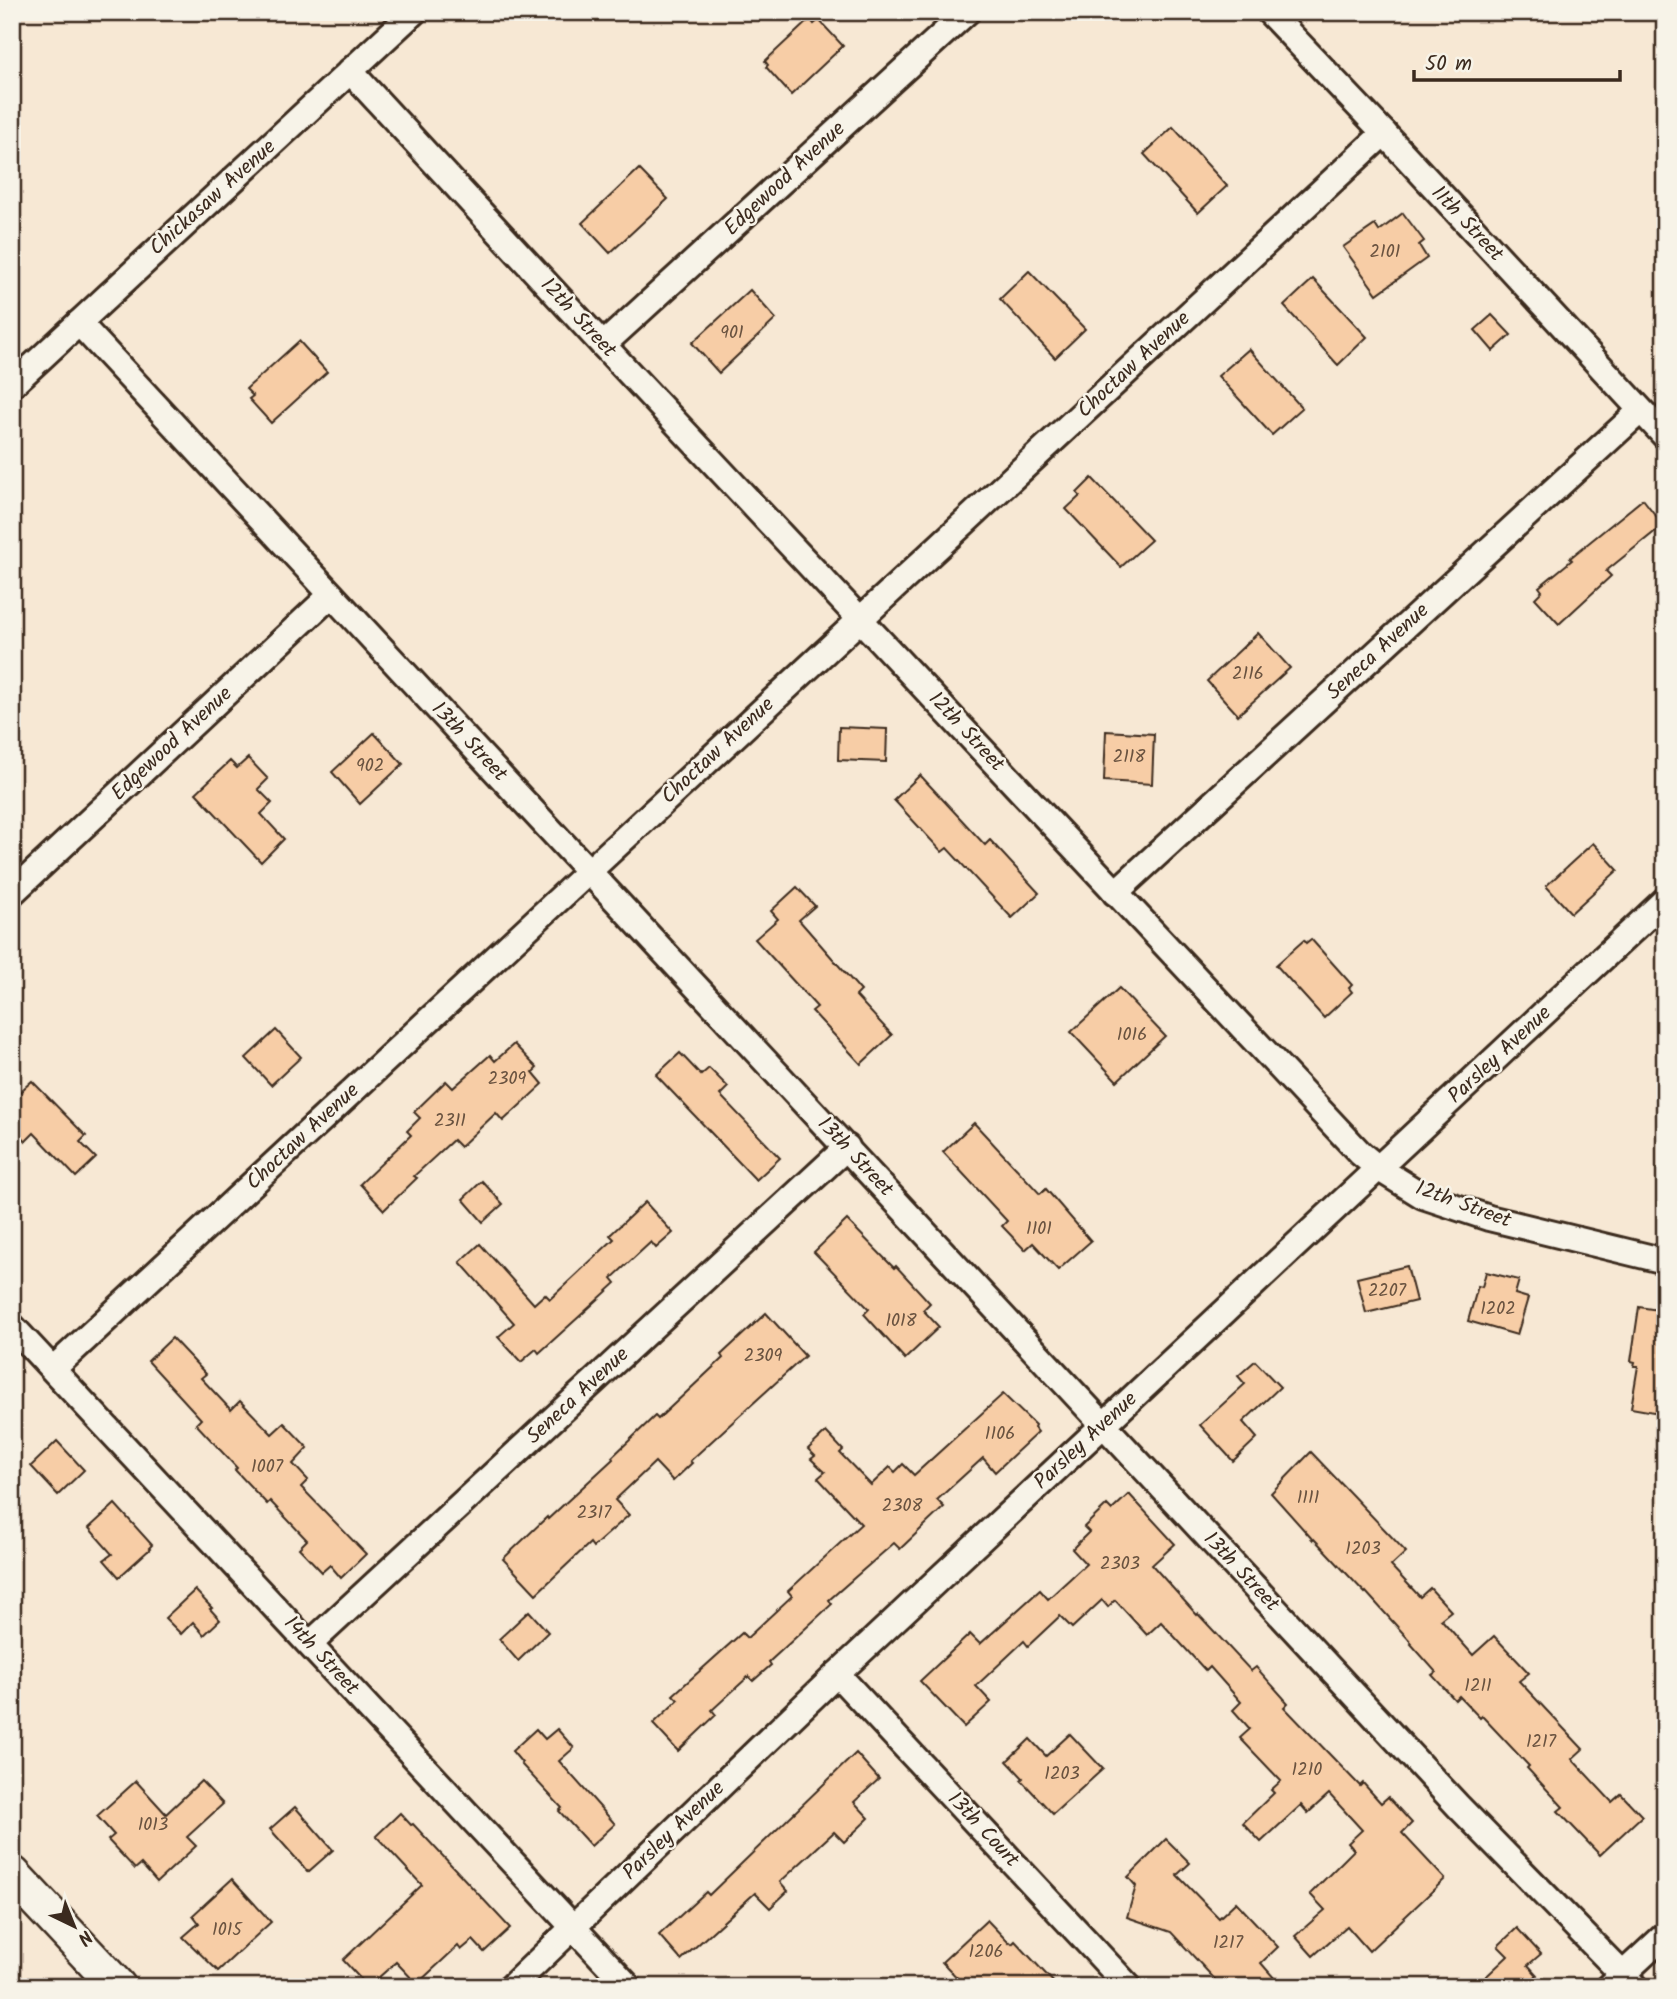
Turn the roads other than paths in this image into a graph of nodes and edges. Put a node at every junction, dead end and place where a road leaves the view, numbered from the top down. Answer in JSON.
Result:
{"nodes":[{"id":1,"x":414,"y":12,"type":"edge"},
{"id":2,"x":967,"y":12,"type":"edge"},
{"id":3,"x":1269,"y":12,"type":"edge"},
{"id":4,"x":350,"y":71,"type":"junction"},
{"id":5,"x":1384,"y":133,"type":"junction"},
{"id":6,"x":79,"y":323,"type":"junction"},
{"id":7,"x":603,"y":345,"type":"junction"},
{"id":8,"x":12,"y":385,"type":"edge"},
{"id":9,"x":1640,"y":411,"type":"junction"},
{"id":10,"x":1665,"y":436,"type":"edge"},
{"id":11,"x":331,"y":595,"type":"junction"},
{"id":12,"x":860,"y":619,"type":"junction"},
{"id":13,"x":589,"y":871,"type":"junction"},
{"id":14,"x":12,"y":893,"type":"edge"},
{"id":15,"x":1115,"y":893,"type":"junction"},
{"id":16,"x":1665,"y":900,"type":"edge"},
{"id":17,"x":847,"y":1147,"type":"junction"},
{"id":18,"x":1378,"y":1168,"type":"junction"},
{"id":19,"x":1665,"y":1261,"type":"edge"},
{"id":20,"x":12,"y":1326,"type":"edge"},
{"id":21,"x":53,"y":1369,"type":"junction"},
{"id":22,"x":1104,"y":1424,"type":"junction"},
{"id":23,"x":310,"y":1644,"type":"junction"},
{"id":24,"x":837,"y":1674,"type":"junction"},
{"id":25,"x":12,"y":1874,"type":"edge"},
{"id":26,"x":573,"y":1927,"type":"junction"},
{"id":27,"x":1665,"y":1935,"type":"edge"},
{"id":28,"x":1622,"y":1983,"type":"edge"},
{"id":29,"x":118,"y":1987,"type":"edge"},
{"id":30,"x":511,"y":1987,"type":"edge"},
{"id":31,"x":629,"y":1987,"type":"edge"},
{"id":32,"x":1129,"y":1987,"type":"edge"}],
"edges":[{"from":1,"to":4,"type":"street","name":"Chickasaw Avenue"},
{"from":2,"to":7,"type":"street","name":"Edgewood Avenue"},
{"from":3,"to":5,"type":"street","name":"11th Street"},
{"from":4,"to":6,"type":"street","name":"Chickasaw Avenue"},
{"from":4,"to":7,"type":"street","name":"12th Street"},
{"from":5,"to":9,"type":"street","name":"11th Street"},
{"from":5,"to":12,"type":"street","name":"Choctaw Avenue"},
{"from":6,"to":8,"type":"street","name":"Chickasaw Avenue"},
{"from":6,"to":11,"type":"street","name":"13th Street"},
{"from":7,"to":12,"type":"street","name":"12th Street"},
{"from":9,"to":10,"type":"street","name":"11th Street"},
{"from":9,"to":15,"type":"street","name":"Seneca Avenue"},
{"from":11,"to":13,"type":"street","name":"13th Street"},
{"from":11,"to":14,"type":"street","name":"Edgewood Avenue"},
{"from":12,"to":13,"type":"street","name":"Choctaw Avenue"},
{"from":12,"to":15,"type":"street","name":"12th Street"},
{"from":13,"to":17,"type":"street","name":"13th Street"},
{"from":13,"to":21,"type":"street","name":"Choctaw Avenue"},
{"from":15,"to":18,"type":"street","name":"12th Street"},
{"from":16,"to":18,"type":"street","name":"Parsley Avenue"},
{"from":17,"to":22,"type":"street","name":"13th Street"},
{"from":17,"to":23,"type":"street","name":"Seneca Avenue"},
{"from":18,"to":19,"type":"street","name":"12th Street"},
{"from":18,"to":22,"type":"street","name":"Parsley Avenue"},
{"from":20,"to":21,"type":"street","name":"14th Street"},
{"from":21,"to":23,"type":"street","name":"14th Street"},
{"from":22,"to":24,"type":"street","name":"Parsley Avenue"},
{"from":22,"to":28,"type":"street","name":"13th Street"},
{"from":23,"to":26,"type":"street","name":"14th Street"},
{"from":24,"to":26,"type":"street","name":"Parsley Avenue"},
{"from":24,"to":32,"type":"street","name":"13th Court"},
{"from":25,"to":29,"type":"street"},
{"from":26,"to":30,"type":"street","name":"Parsley Avenue"},
{"from":26,"to":31,"type":"street","name":"14th Street"},
{"from":27,"to":28,"type":"street"}]}
